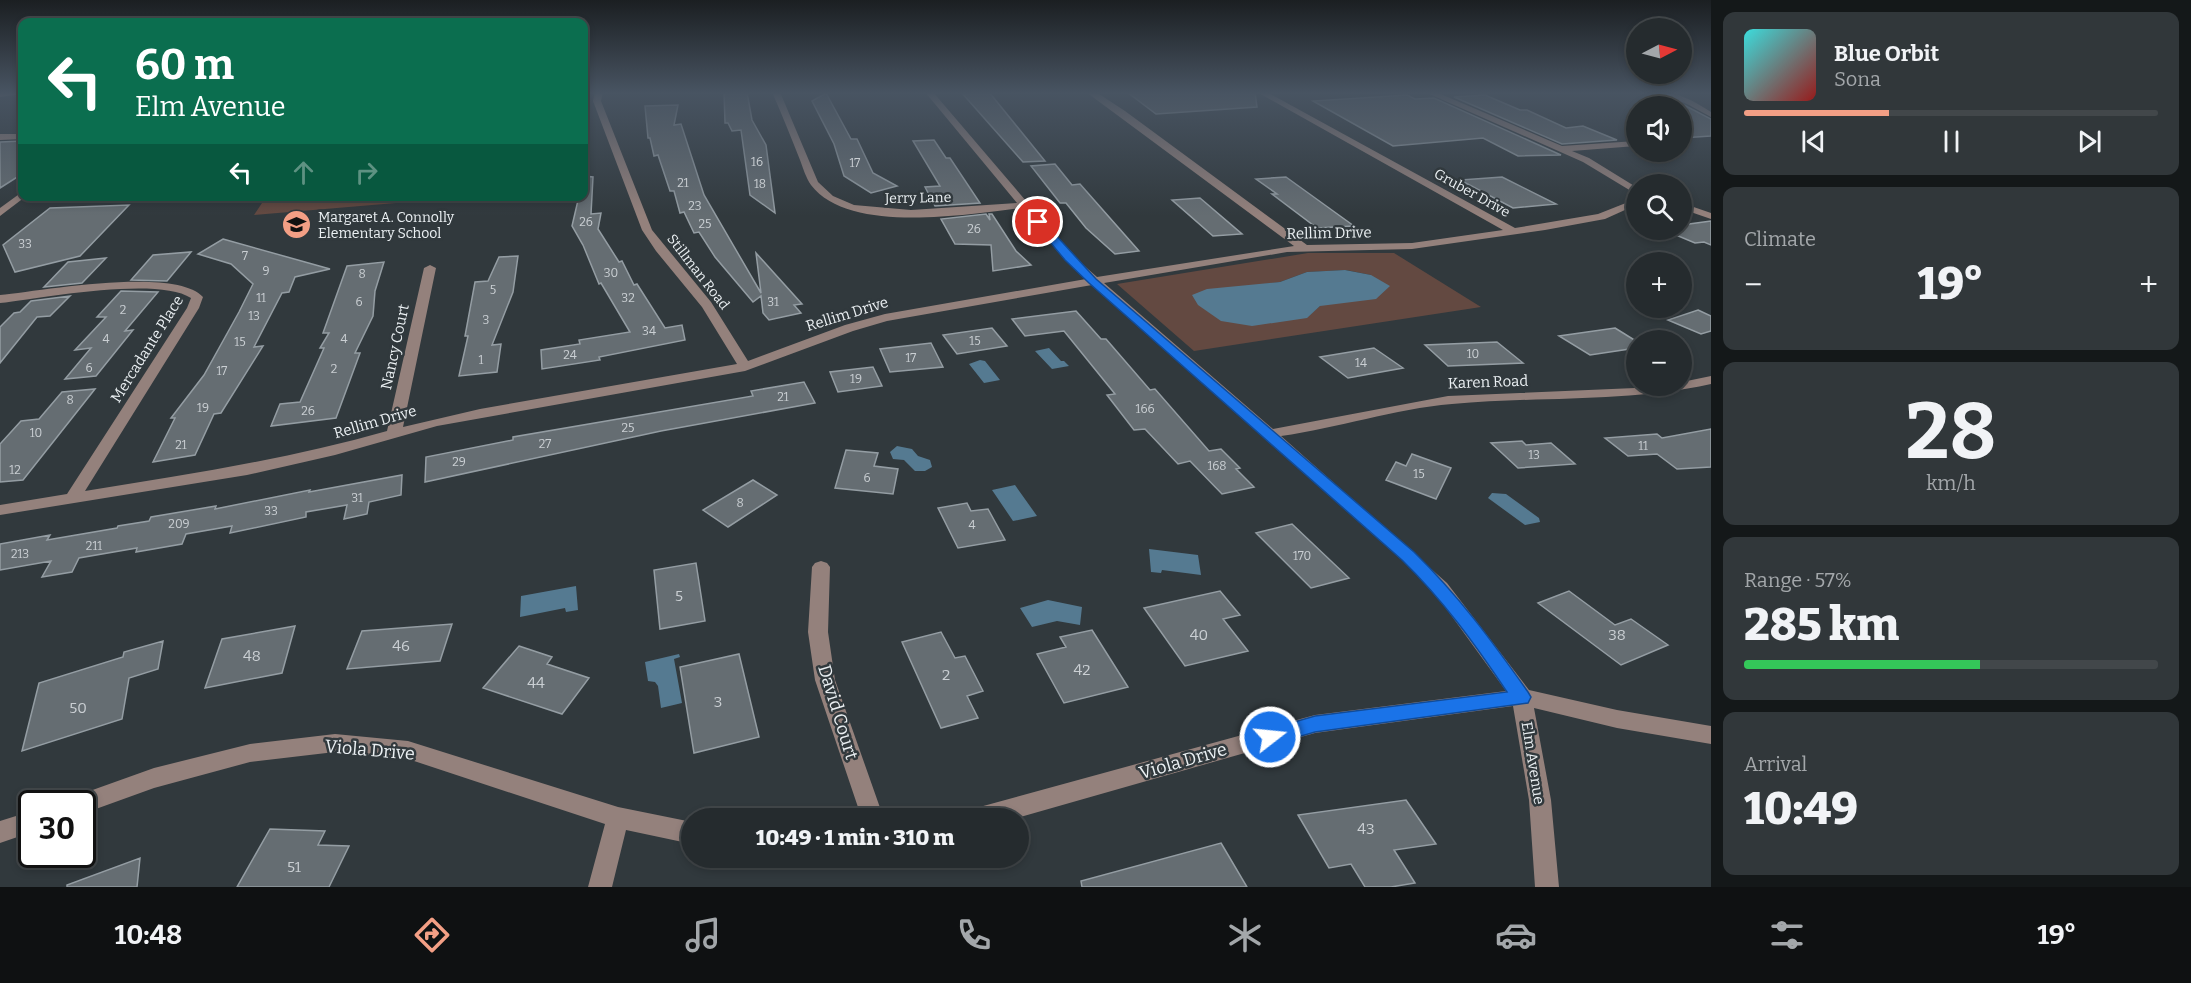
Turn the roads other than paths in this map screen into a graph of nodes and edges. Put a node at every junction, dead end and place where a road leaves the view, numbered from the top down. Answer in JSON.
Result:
{"nodes":[{"id":1,"x":610,"y":133,"type":"edge"},
{"id":2,"x":793,"y":133,"type":"edge"},
{"id":3,"x":963,"y":133,"type":"edge"},
{"id":4,"x":1149,"y":133,"type":"edge"},
{"id":5,"x":1336,"y":133,"type":"edge"},
{"id":6,"x":1523,"y":133,"type":"edge"},
{"id":7,"x":0,"y":137,"type":"edge"},
{"id":8,"x":18,"y":137,"type":"edge"},
{"id":9,"x":1626,"y":144,"type":"edge"},
{"id":10,"x":1559,"y":149,"type":"junction"},
{"id":11,"x":1626,"y":184,"type":"edge"},
{"id":12,"x":18,"y":198,"type":"edge"},
{"id":13,"x":1023,"y":205,"type":"junction"},
{"id":14,"x":1626,"y":206,"type":"edge"},
{"id":15,"x":1692,"y":209,"type":"edge"},
{"id":16,"x":0,"y":213,"type":"edge"},
{"id":17,"x":1711,"y":216,"type":"edge"},
{"id":18,"x":1513,"y":231,"type":"junction"},
{"id":19,"x":1304,"y":248,"type":"junction"},
{"id":20,"x":430,"y":268,"type":"dead end"},
{"id":21,"x":1093,"y":281,"type":"junction"},
{"id":22,"x":0,"y":299,"type":"edge"},
{"id":23,"x":745,"y":366,"type":"junction"},
{"id":24,"x":1711,"y":380,"type":"edge"},
{"id":25,"x":394,"y":433,"type":"junction"},
{"id":26,"x":1268,"y":434,"type":"junction"},
{"id":27,"x":73,"y":497,"type":"junction"},
{"id":28,"x":0,"y":510,"type":"edge"},
{"id":29,"x":821,"y":567,"type":"dead end"},
{"id":30,"x":1522,"y":697,"type":"junction"},
{"id":31,"x":1711,"y":735,"type":"edge"},
{"id":32,"x":96,"y":799,"type":"edge"},
{"id":33,"x":869,"y":808,"type":"edge"},
{"id":34,"x":1015,"y":808,"type":"edge"},
{"id":35,"x":618,"y":818,"type":"junction"},
{"id":36,"x":18,"y":826,"type":"edge"},
{"id":37,"x":681,"y":831,"type":"edge"},
{"id":38,"x":0,"y":832,"type":"edge"},
{"id":39,"x":600,"y":887,"type":"edge"},
{"id":40,"x":1547,"y":887,"type":"edge"}],
"edges":[{"from":1,"to":23,"type":"street","name":"Stillman Road"},
{"from":2,"to":13,"type":"street","name":"Jerry Lane"},
{"from":3,"to":13,"type":"street","name":"Elm Avenue"},
{"from":4,"to":19,"type":"street"},
{"from":5,"to":18,"type":"street","name":"Gruber Drive"},
{"from":6,"to":10,"type":"street"},
{"from":7,"to":8,"type":"street"},
{"from":9,"to":10,"type":"street"},
{"from":10,"to":11,"type":"street"},
{"from":12,"to":16,"type":"street"},
{"from":13,"to":21,"type":"street","name":"Elm Avenue"},
{"from":14,"to":18,"type":"street","name":"Rellim Drive"},
{"from":15,"to":17,"type":"street"},
{"from":18,"to":19,"type":"street","name":"Rellim Drive"},
{"from":19,"to":21,"type":"street","name":"Rellim Drive"},
{"from":20,"to":25,"type":"street","name":"Nancy Court"},
{"from":21,"to":23,"type":"street","name":"Rellim Drive"},
{"from":21,"to":26,"type":"street","name":"Elm Avenue"},
{"from":22,"to":27,"type":"street","name":"Mercadante Place"},
{"from":23,"to":25,"type":"street","name":"Rellim Drive"},
{"from":24,"to":26,"type":"street","name":"Karen Road"},
{"from":25,"to":27,"type":"street","name":"Rellim Drive"},
{"from":26,"to":30,"type":"street","name":"Elm Avenue"},
{"from":27,"to":28,"type":"street","name":"Rellim Drive"},
{"from":29,"to":33,"type":"street","name":"David Court"},
{"from":30,"to":31,"type":"street","name":"Viola Drive"},
{"from":30,"to":34,"type":"street","name":"Viola Drive"},
{"from":30,"to":40,"type":"street","name":"Elm Avenue"},
{"from":32,"to":35,"type":"street","name":"Viola Drive"},
{"from":35,"to":37,"type":"street","name":"Viola Drive"},
{"from":35,"to":39,"type":"street"},
{"from":36,"to":38,"type":"street"}]}
